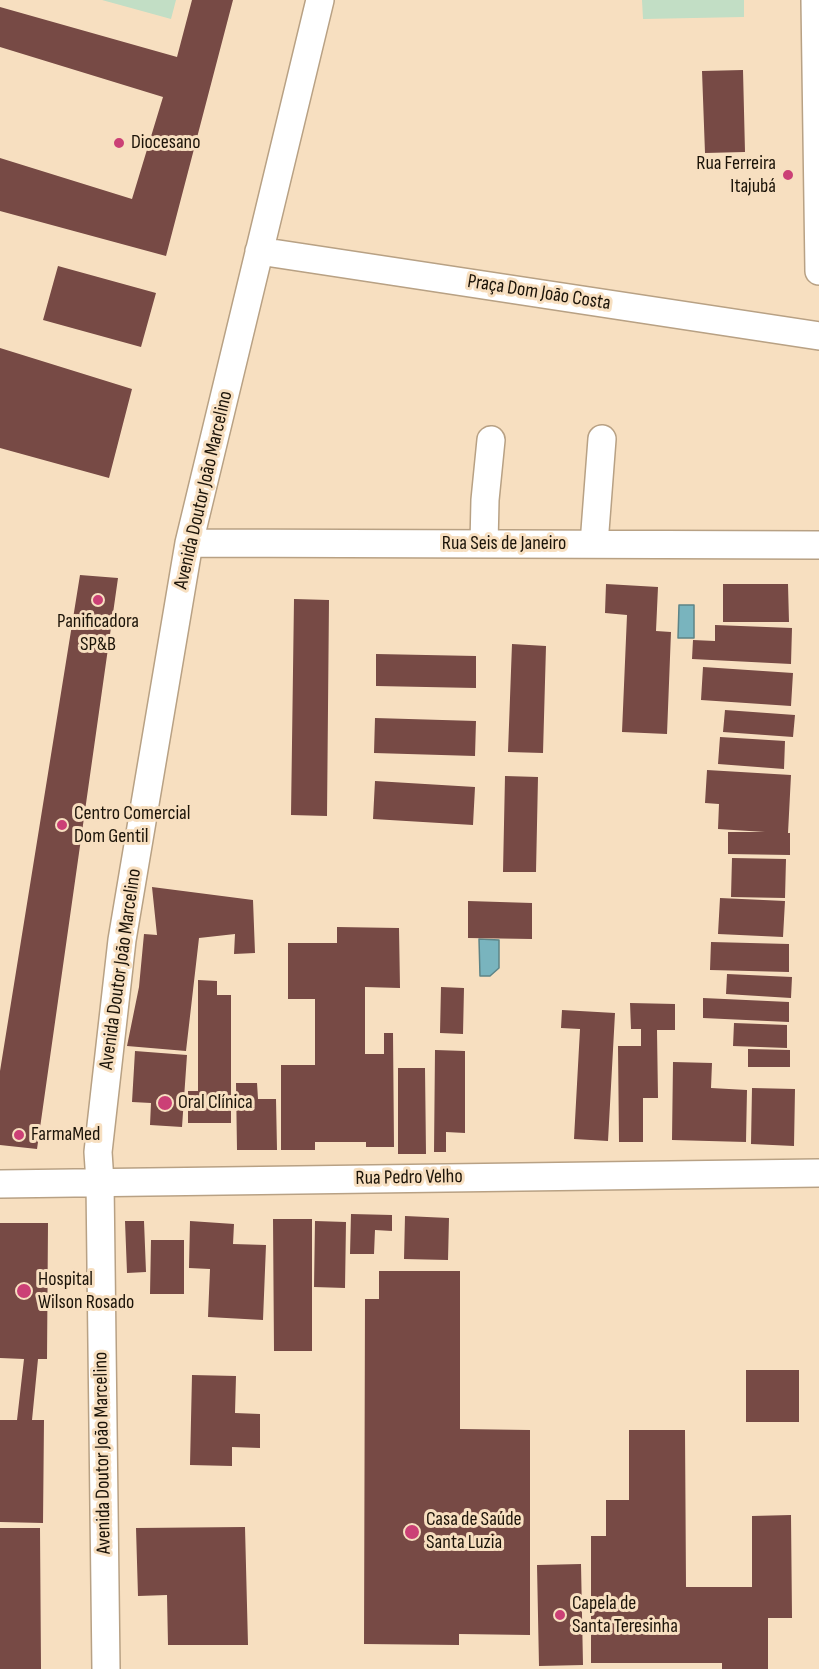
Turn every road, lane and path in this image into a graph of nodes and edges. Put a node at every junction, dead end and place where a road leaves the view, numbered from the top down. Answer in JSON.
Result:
{"nodes":[{"id":1,"x":320,"y":0,"type":"edge"},
{"id":2,"x":815,"y":0,"type":"edge"},
{"id":3,"x":259,"y":251,"type":"junction"},
{"id":4,"x":819,"y":271,"type":"edge"},
{"id":5,"x":819,"y":336,"type":"edge"},
{"id":6,"x":602,"y":439,"type":"dead end"},
{"id":7,"x":491,"y":440,"type":"dead end"},
{"id":8,"x":189,"y":543,"type":"junction"},
{"id":9,"x":484,"y":544,"type":"junction"},
{"id":10,"x":594,"y":544,"type":"junction"},
{"id":11,"x":819,"y":545,"type":"edge"},
{"id":12,"x":819,"y":1173,"type":"edge"},
{"id":13,"x":100,"y":1182,"type":"junction"},
{"id":14,"x":0,"y":1184,"type":"edge"},
{"id":15,"x":106,"y":1669,"type":"edge"}],
"edges":[{"from":1,"to":3,"type":"street","name":"Avenida Doutor João Marcelino"},
{"from":2,"to":4,"type":"street"},
{"from":3,"to":5,"type":"street","name":"Praça Dom João Costa"},
{"from":3,"to":8,"type":"street","name":"Avenida Doutor João Marcelino"},
{"from":6,"to":10,"type":"street"},
{"from":7,"to":9,"type":"street"},
{"from":8,"to":9,"type":"street","name":"Rua Seis de Janeiro"},
{"from":8,"to":13,"type":"street","name":"Avenida Doutor João Marcelino"},
{"from":9,"to":10,"type":"street","name":"Rua Seis de Janeiro"},
{"from":10,"to":11,"type":"street","name":"Rua Seis de Janeiro"},
{"from":12,"to":13,"type":"street","name":"Rua Pedro Velho"},
{"from":13,"to":14,"type":"street","name":"Rua Pedro Velho"},
{"from":13,"to":15,"type":"street","name":"Avenida Doutor João Marcelino"}]}
